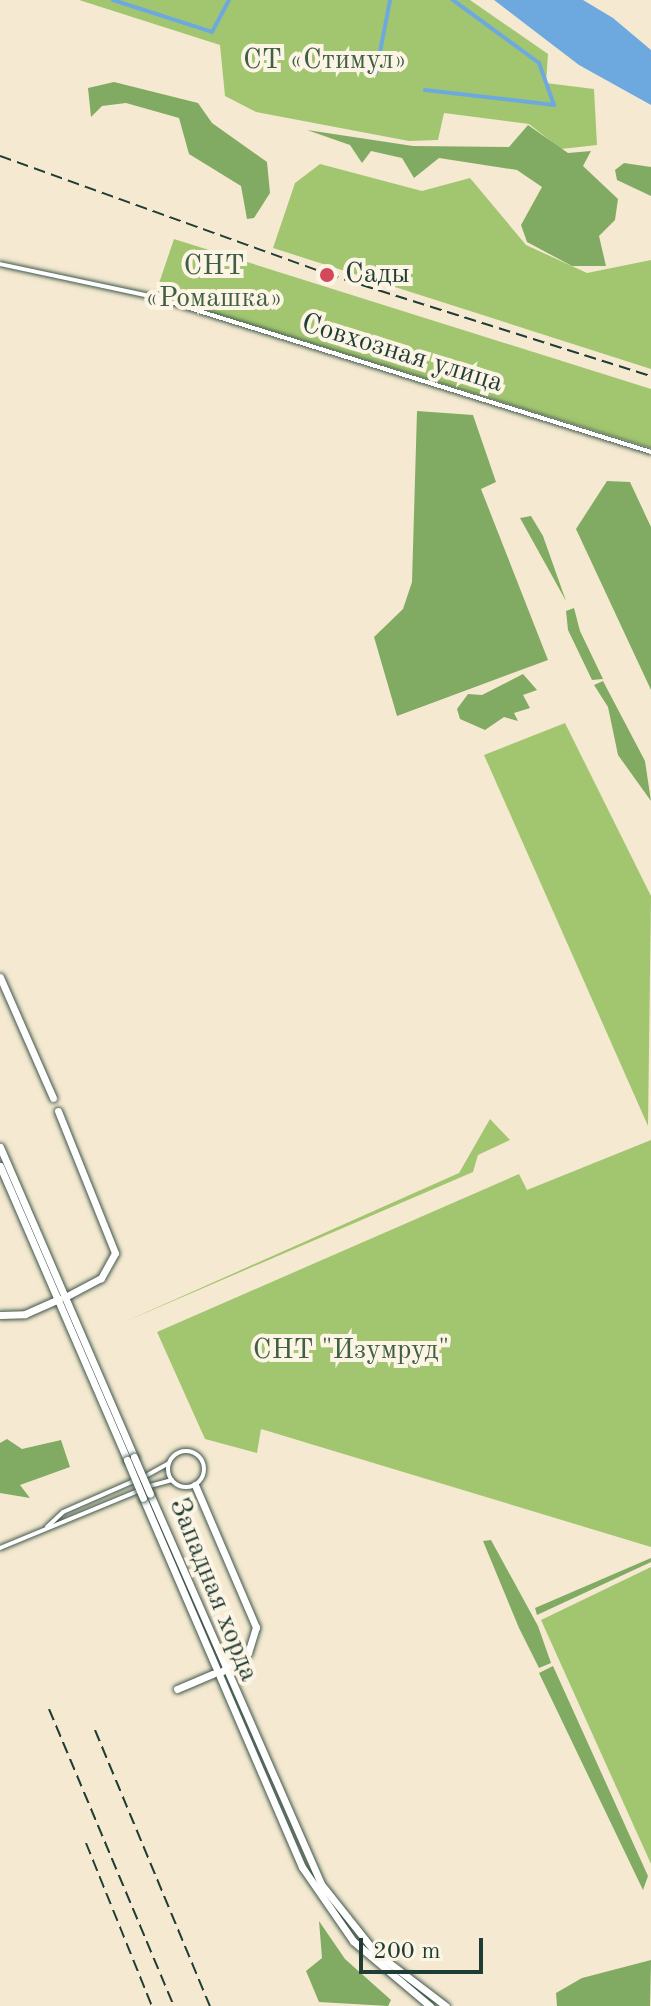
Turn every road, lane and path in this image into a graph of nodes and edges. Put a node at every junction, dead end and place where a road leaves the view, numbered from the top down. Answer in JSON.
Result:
{"nodes":[{"id":1,"x":0,"y":264,"type":"edge"},
{"id":2,"x":651,"y":452,"type":"edge"},
{"id":3,"x":0,"y":977,"type":"edge"},
{"id":4,"x":53,"y":1098,"type":"dead end"},
{"id":5,"x":58,"y":1111,"type":"dead end"},
{"id":6,"x":1,"y":1149,"type":"edge"},
{"id":7,"x":0,"y":1166,"type":"edge"},
{"id":8,"x":62,"y":1298,"type":"junction"},
{"id":9,"x":0,"y":1315,"type":"edge"},
{"id":10,"x":169,"y":1463,"type":"junction"},
{"id":11,"x":172,"y":1480,"type":"junction"},
{"id":12,"x":195,"y":1485,"type":"junction"},
{"id":13,"x":46,"y":1528,"type":"junction"},
{"id":14,"x":0,"y":1548,"type":"edge"},
{"id":15,"x":218,"y":1672,"type":"junction"},
{"id":16,"x":177,"y":1689,"type":"dead end"},
{"id":17,"x":430,"y":2006,"type":"edge"},
{"id":18,"x":446,"y":2006,"type":"edge"}],
"edges":[{"from":1,"to":2,"type":"street","name":"Совхозная улица"},
{"from":3,"to":4,"type":"highway"},
{"from":5,"to":8,"type":"highway"},
{"from":6,"to":8,"type":"highway","name":"Западная хорда"},
{"from":7,"to":8,"type":"highway","name":"Западная хорда"},
{"from":8,"to":9,"type":"highway"},
{"from":8,"to":15,"type":"highway","name":"Западная хорда","bridge":true},
{"from":10,"to":11,"type":"street"},
{"from":10,"to":12,"type":"street"},
{"from":10,"to":13,"type":"street"},
{"from":11,"to":12,"type":"street"},
{"from":11,"to":13,"type":"street"},
{"from":12,"to":15,"type":"highway"},
{"from":13,"to":14,"type":"street"},
{"from":15,"to":16,"type":"highway"},
{"from":15,"to":17,"type":"highway","name":"Западная хорда"},
{"from":15,"to":18,"type":"highway","name":"Западная хорда"}]}
